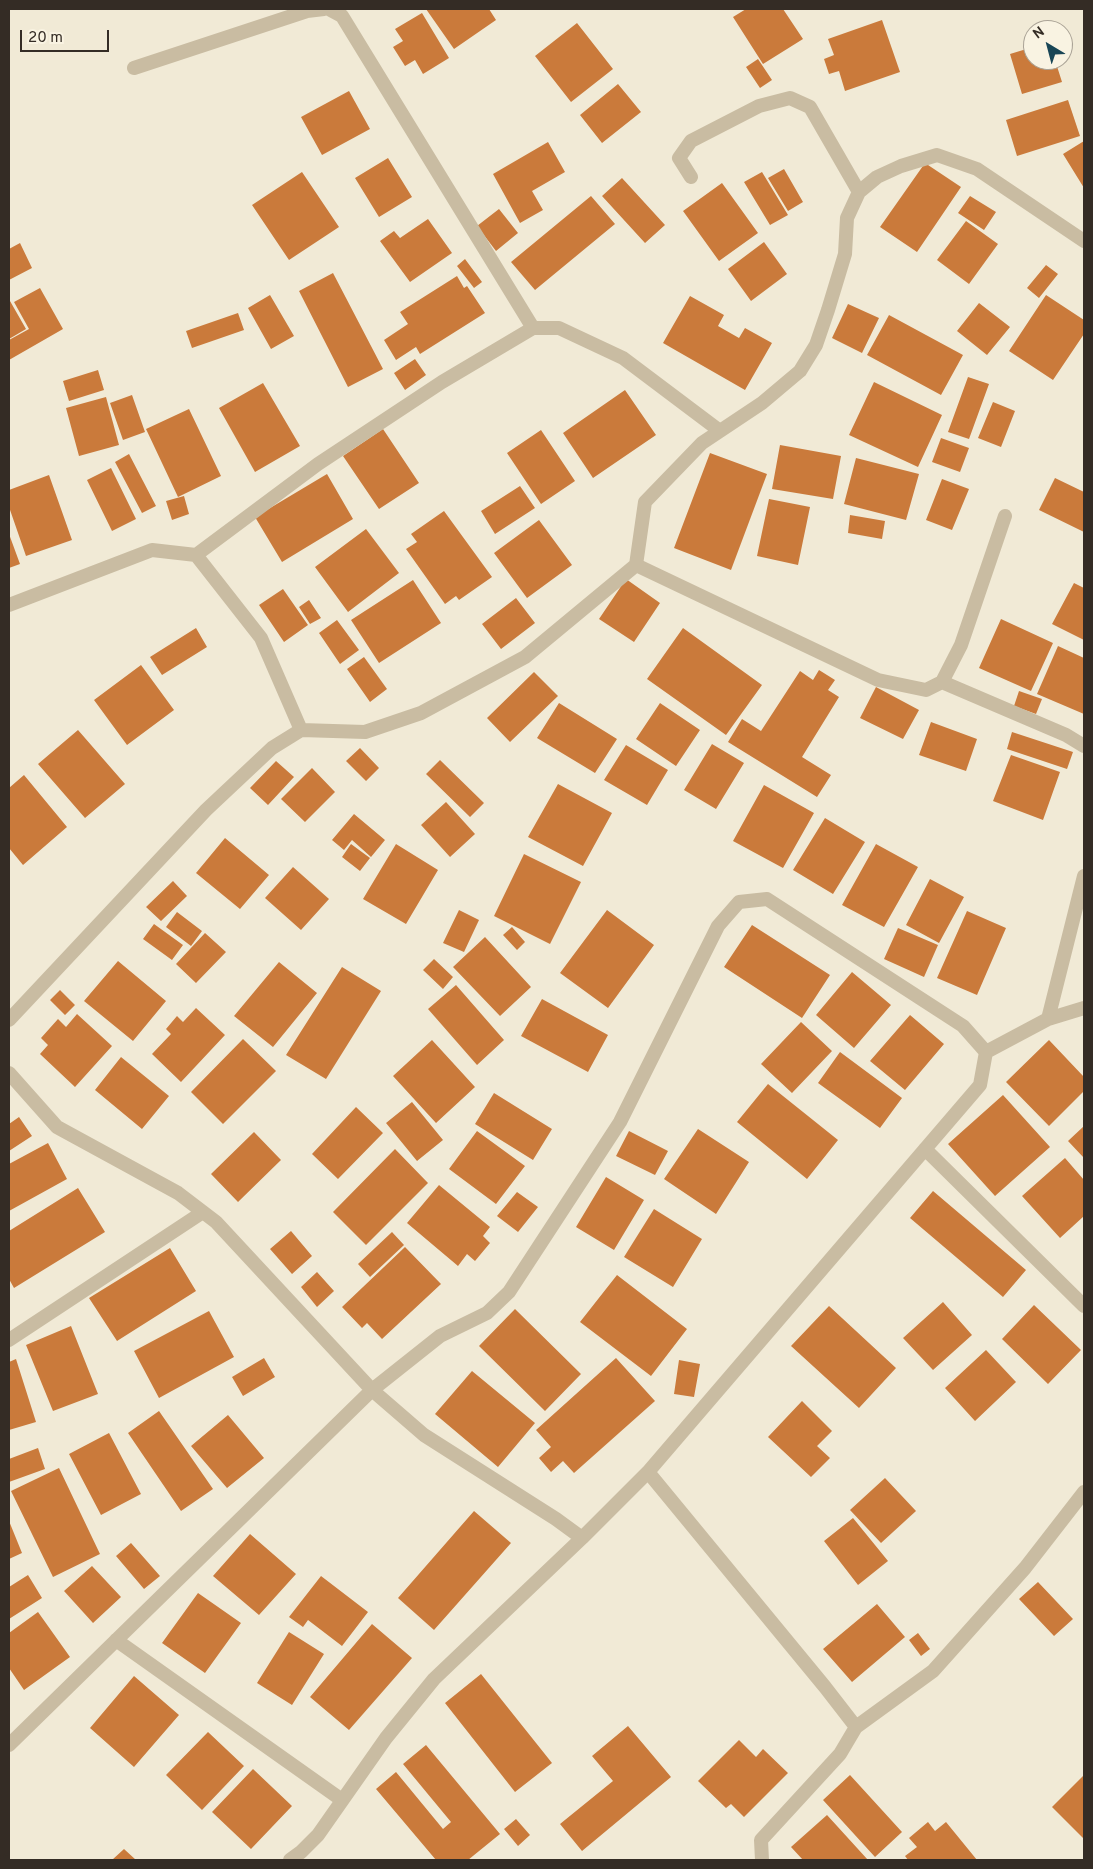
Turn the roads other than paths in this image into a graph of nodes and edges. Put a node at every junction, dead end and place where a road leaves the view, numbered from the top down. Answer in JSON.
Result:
{"nodes":[{"id":1,"x":324,"y":9,"type":"edge"},
{"id":2,"x":329,"y":9,"type":"edge"},
{"id":3,"x":134,"y":68,"type":"dead end"},
{"id":4,"x":691,"y":176,"type":"dead end"},
{"id":5,"x":859,"y":192,"type":"junction"},
{"id":6,"x":1084,"y":241,"type":"edge"},
{"id":7,"x":533,"y":328,"type":"junction"},
{"id":8,"x":720,"y":431,"type":"junction"},
{"id":9,"x":1005,"y":516,"type":"dead end"},
{"id":10,"x":196,"y":556,"type":"junction"},
{"id":11,"x":636,"y":566,"type":"junction"},
{"id":12,"x":9,"y":605,"type":"edge"},
{"id":13,"x":942,"y":682,"type":"junction"},
{"id":14,"x":301,"y":730,"type":"junction"},
{"id":15,"x":1084,"y":746,"type":"edge"},
{"id":16,"x":1084,"y":876,"type":"edge"},
{"id":17,"x":1084,"y":1008,"type":"edge"},
{"id":18,"x":1048,"y":1019,"type":"junction"},
{"id":19,"x":9,"y":1020,"type":"edge"},
{"id":20,"x":986,"y":1052,"type":"junction"},
{"id":21,"x":9,"y":1073,"type":"edge"},
{"id":22,"x":924,"y":1149,"type":"junction"},
{"id":23,"x":204,"y":1212,"type":"junction"},
{"id":24,"x":1084,"y":1306,"type":"edge"},
{"id":25,"x":9,"y":1340,"type":"edge"},
{"id":26,"x":372,"y":1390,"type":"junction"},
{"id":27,"x":648,"y":1472,"type":"junction"},
{"id":28,"x":1084,"y":1492,"type":"edge"},
{"id":29,"x":582,"y":1538,"type":"junction"},
{"id":30,"x":116,"y":1640,"type":"junction"},
{"id":31,"x":856,"y":1727,"type":"junction"},
{"id":32,"x":9,"y":1745,"type":"edge"},
{"id":33,"x":342,"y":1800,"type":"junction"},
{"id":34,"x":290,"y":1860,"type":"edge"},
{"id":35,"x":762,"y":1860,"type":"edge"}],
"edges":[{"from":1,"to":3,"type":"street"},
{"from":2,"to":7,"type":"street"},
{"from":4,"to":5,"type":"street"},
{"from":5,"to":6,"type":"street"},
{"from":5,"to":8,"type":"street"},
{"from":7,"to":8,"type":"street"},
{"from":7,"to":10,"type":"street"},
{"from":8,"to":11,"type":"street"},
{"from":9,"to":13,"type":"street"},
{"from":10,"to":12,"type":"street"},
{"from":10,"to":14,"type":"street"},
{"from":11,"to":13,"type":"street"},
{"from":11,"to":14,"type":"street"},
{"from":13,"to":15,"type":"street"},
{"from":14,"to":19,"type":"street"},
{"from":16,"to":18,"type":"street"},
{"from":17,"to":18,"type":"street"},
{"from":18,"to":20,"type":"street"},
{"from":20,"to":22,"type":"street"},
{"from":20,"to":26,"type":"street"},
{"from":21,"to":23,"type":"street"},
{"from":22,"to":24,"type":"street"},
{"from":22,"to":27,"type":"street"},
{"from":23,"to":25,"type":"street"},
{"from":23,"to":26,"type":"street"},
{"from":26,"to":29,"type":"street"},
{"from":26,"to":30,"type":"street"},
{"from":27,"to":29,"type":"street"},
{"from":27,"to":31,"type":"street"},
{"from":28,"to":31,"type":"street"},
{"from":29,"to":33,"type":"street"},
{"from":30,"to":32,"type":"street"},
{"from":30,"to":33,"type":"street"},
{"from":31,"to":35,"type":"street"},
{"from":33,"to":34,"type":"street"}]}
